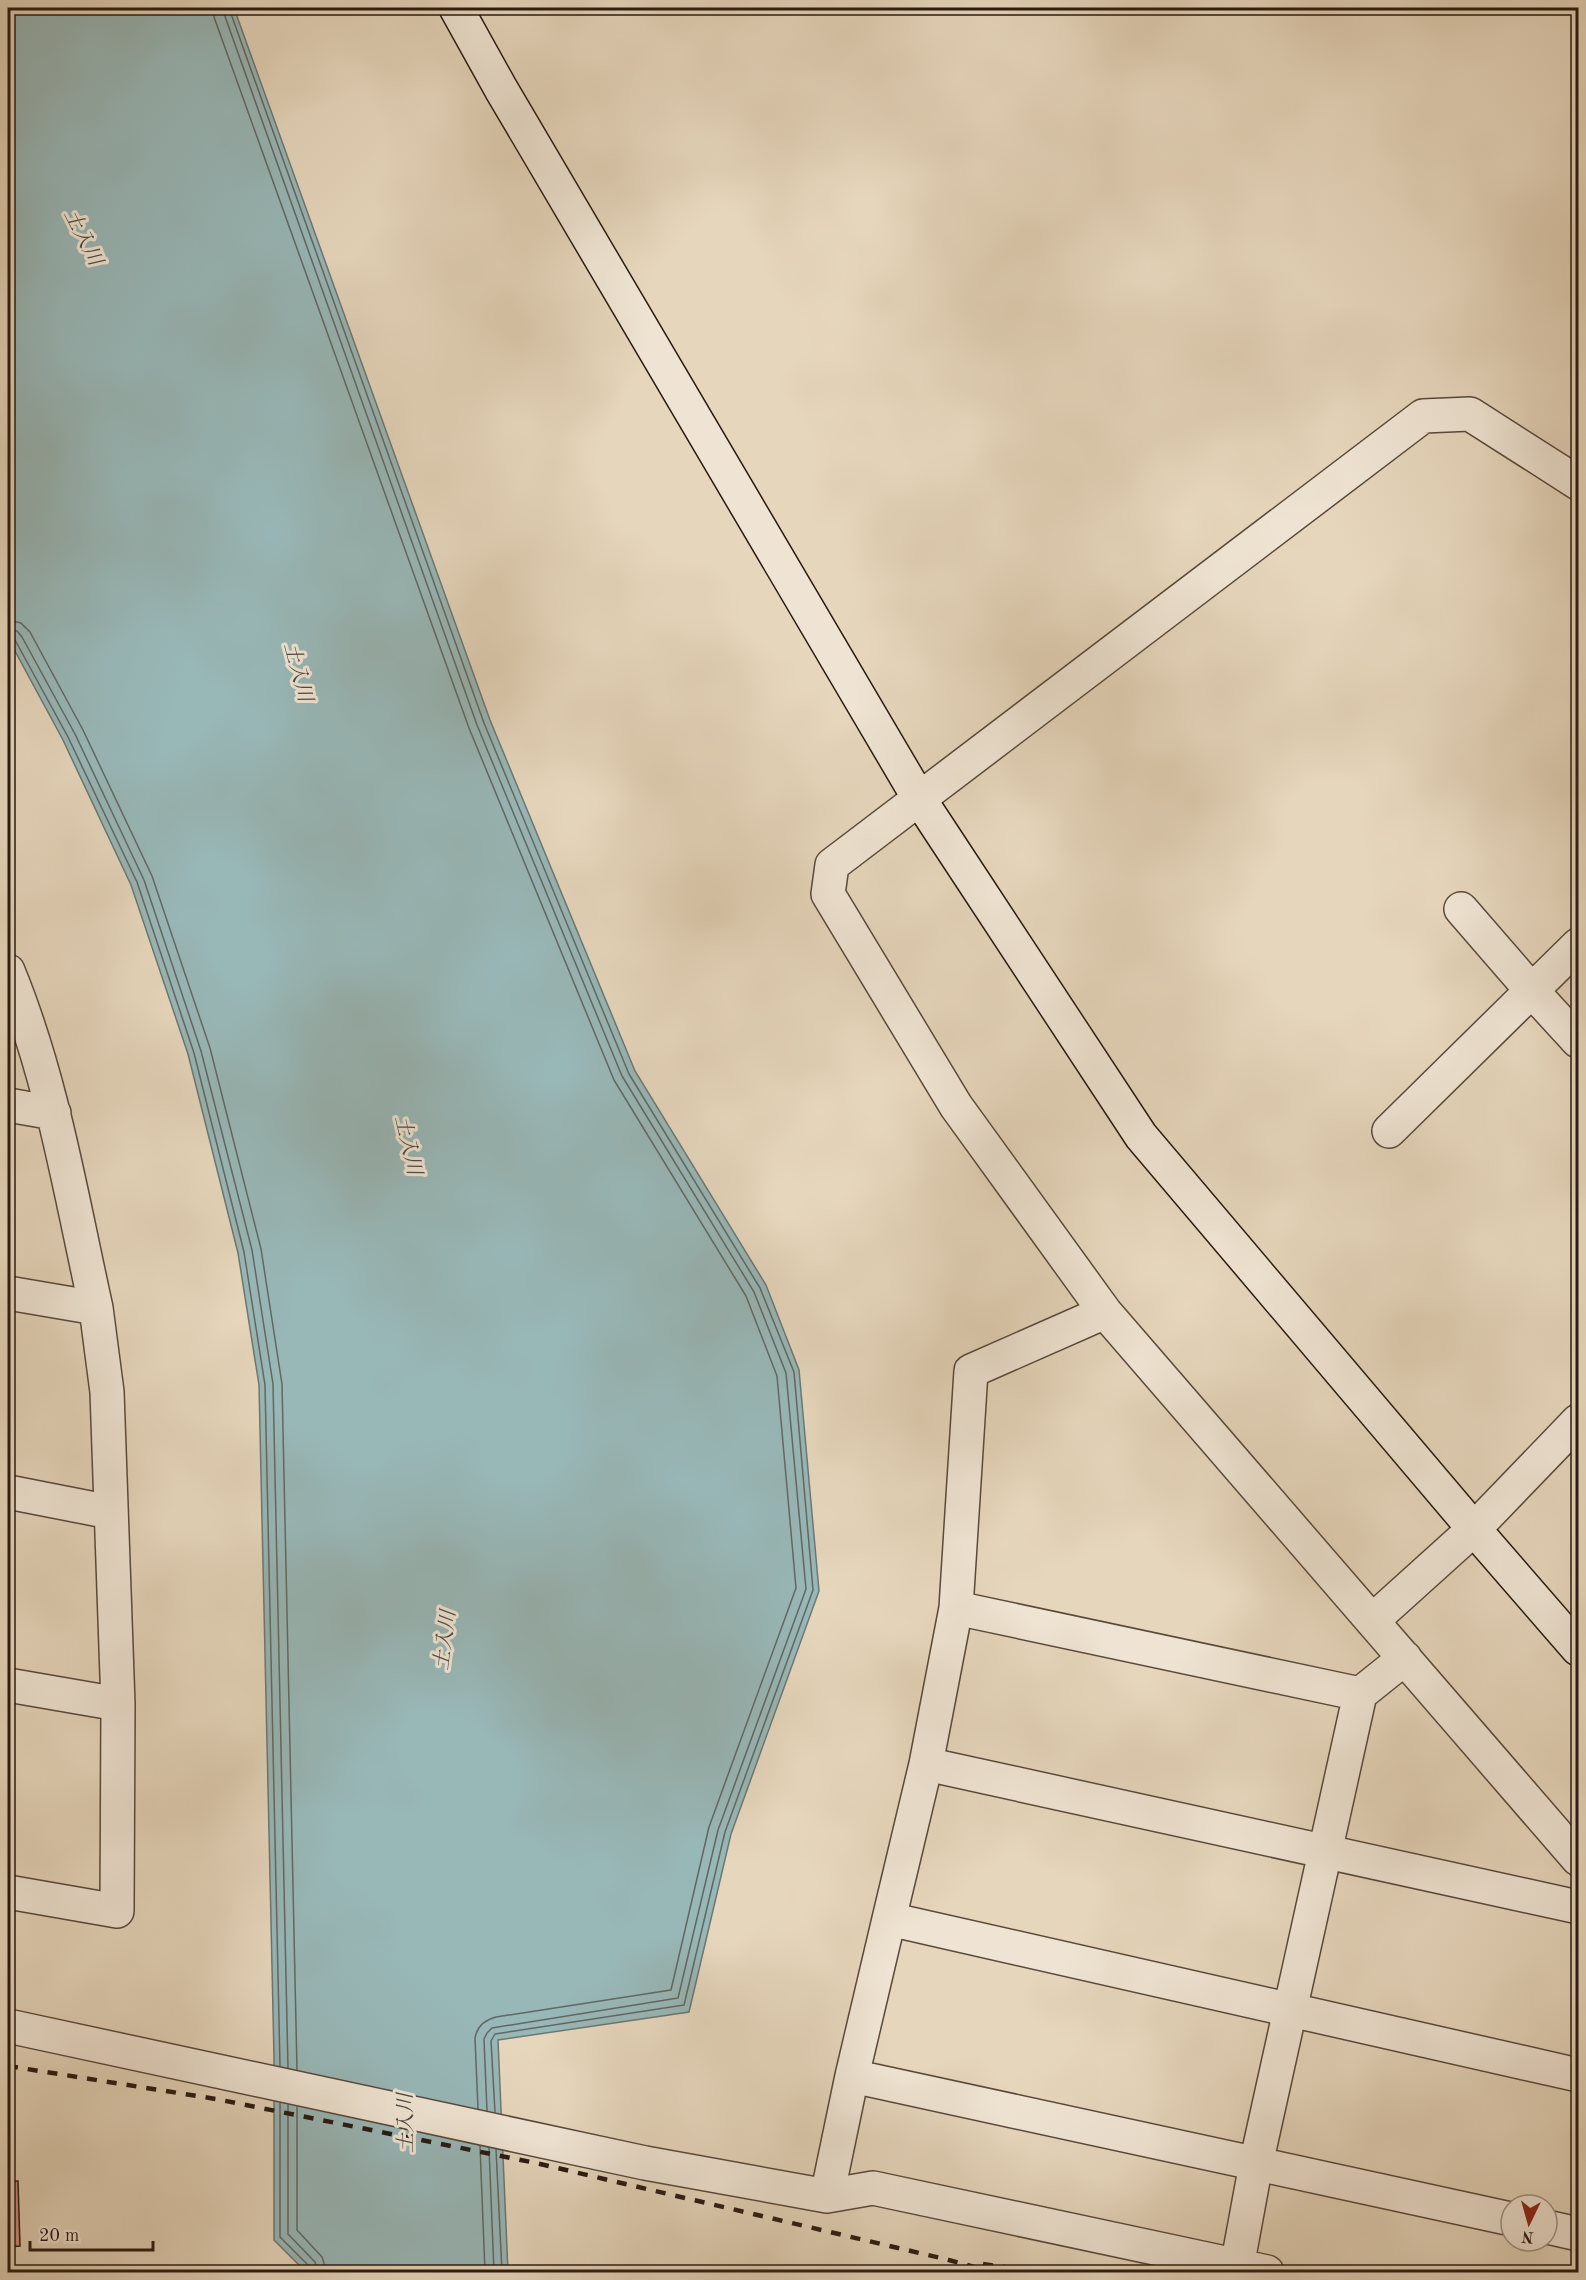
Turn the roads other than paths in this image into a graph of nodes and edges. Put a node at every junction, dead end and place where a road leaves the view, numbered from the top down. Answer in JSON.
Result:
{"nodes":[{"id":1,"x":456,"y":8,"type":"edge"},
{"id":2,"x":1578,"y":483,"type":"edge"},
{"id":3,"x":920,"y":800,"type":"junction"},
{"id":4,"x":1461,"y":909,"type":"dead end"},
{"id":5,"x":1578,"y":945,"type":"edge"},
{"id":6,"x":8,"y":971,"type":"edge"},
{"id":7,"x":1532,"y":992,"type":"junction"},
{"id":8,"x":1578,"y":1041,"type":"edge"},
{"id":9,"x":8,"y":1105,"type":"edge"},
{"id":10,"x":54,"y":1113,"type":"junction"},
{"id":11,"x":1389,"y":1131,"type":"dead end"},
{"id":12,"x":8,"y":1293,"type":"edge"},
{"id":13,"x":96,"y":1308,"type":"junction"},
{"id":14,"x":1105,"y":1312,"type":"junction"},
{"id":15,"x":1578,"y":1421,"type":"edge"},
{"id":16,"x":8,"y":1492,"type":"edge"},
{"id":17,"x":110,"y":1512,"type":"junction"},
{"id":18,"x":1474,"y":1529,"type":"junction"},
{"id":19,"x":956,"y":1608,"type":"junction"},
{"id":20,"x":1372,"y":1621,"type":"junction"},
{"id":21,"x":1578,"y":1649,"type":"edge"},
{"id":22,"x":1405,"y":1658,"type":"junction"},
{"id":23,"x":8,"y":1685,"type":"edge"},
{"id":24,"x":1360,"y":1694,"type":"junction"},
{"id":25,"x":117,"y":1704,"type":"junction"},
{"id":26,"x":926,"y":1764,"type":"junction"},
{"id":27,"x":1325,"y":1852,"type":"junction"},
{"id":28,"x":1578,"y":1859,"type":"edge"},
{"id":29,"x":8,"y":1892,"type":"edge"},
{"id":30,"x":1578,"y":1907,"type":"edge"},
{"id":31,"x":889,"y":1919,"type":"junction"},
{"id":32,"x":1290,"y":2010,"type":"junction"},
{"id":33,"x":8,"y":2026,"type":"edge"},
{"id":34,"x":1578,"y":2075,"type":"edge"},
{"id":35,"x":852,"y":2076,"type":"junction"},
{"id":36,"x":1256,"y":2164,"type":"junction"},
{"id":37,"x":827,"y":2196,"type":"junction"},
{"id":38,"x":1499,"y":2216,"type":"edge"},
{"id":39,"x":1559,"y":2230,"type":"edge"},
{"id":40,"x":1578,"y":2234,"type":"edge"},
{"id":41,"x":1252,"y":2270,"type":"edge"}],
"edges":[{"from":1,"to":3,"type":"street"},
{"from":2,"to":3,"type":"street"},
{"from":3,"to":14,"type":"street"},
{"from":3,"to":18,"type":"street"},
{"from":4,"to":7,"type":"street"},
{"from":5,"to":7,"type":"street"},
{"from":6,"to":10,"type":"street"},
{"from":7,"to":8,"type":"street"},
{"from":7,"to":11,"type":"street"},
{"from":9,"to":10,"type":"street"},
{"from":10,"to":13,"type":"street"},
{"from":12,"to":13,"type":"street"},
{"from":13,"to":17,"type":"street"},
{"from":14,"to":19,"type":"street"},
{"from":14,"to":20,"type":"street"},
{"from":15,"to":18,"type":"street"},
{"from":16,"to":17,"type":"street"},
{"from":17,"to":25,"type":"street"},
{"from":18,"to":20,"type":"street"},
{"from":18,"to":21,"type":"street"},
{"from":19,"to":24,"type":"street"},
{"from":19,"to":26,"type":"street"},
{"from":20,"to":22,"type":"street"},
{"from":22,"to":24,"type":"street"},
{"from":22,"to":28,"type":"street"},
{"from":23,"to":25,"type":"street"},
{"from":24,"to":27,"type":"street"},
{"from":25,"to":29,"type":"street"},
{"from":26,"to":27,"type":"street"},
{"from":26,"to":31,"type":"street"},
{"from":27,"to":30,"type":"street"},
{"from":27,"to":32,"type":"street"},
{"from":31,"to":32,"type":"street"},
{"from":31,"to":35,"type":"street"},
{"from":32,"to":34,"type":"street"},
{"from":32,"to":36,"type":"street"},
{"from":33,"to":37,"type":"street"},
{"from":35,"to":36,"type":"street"},
{"from":35,"to":37,"type":"street"},
{"from":36,"to":38,"type":"street"},
{"from":36,"to":41,"type":"street"},
{"from":37,"to":41,"type":"street"},
{"from":39,"to":40,"type":"street"}]}
